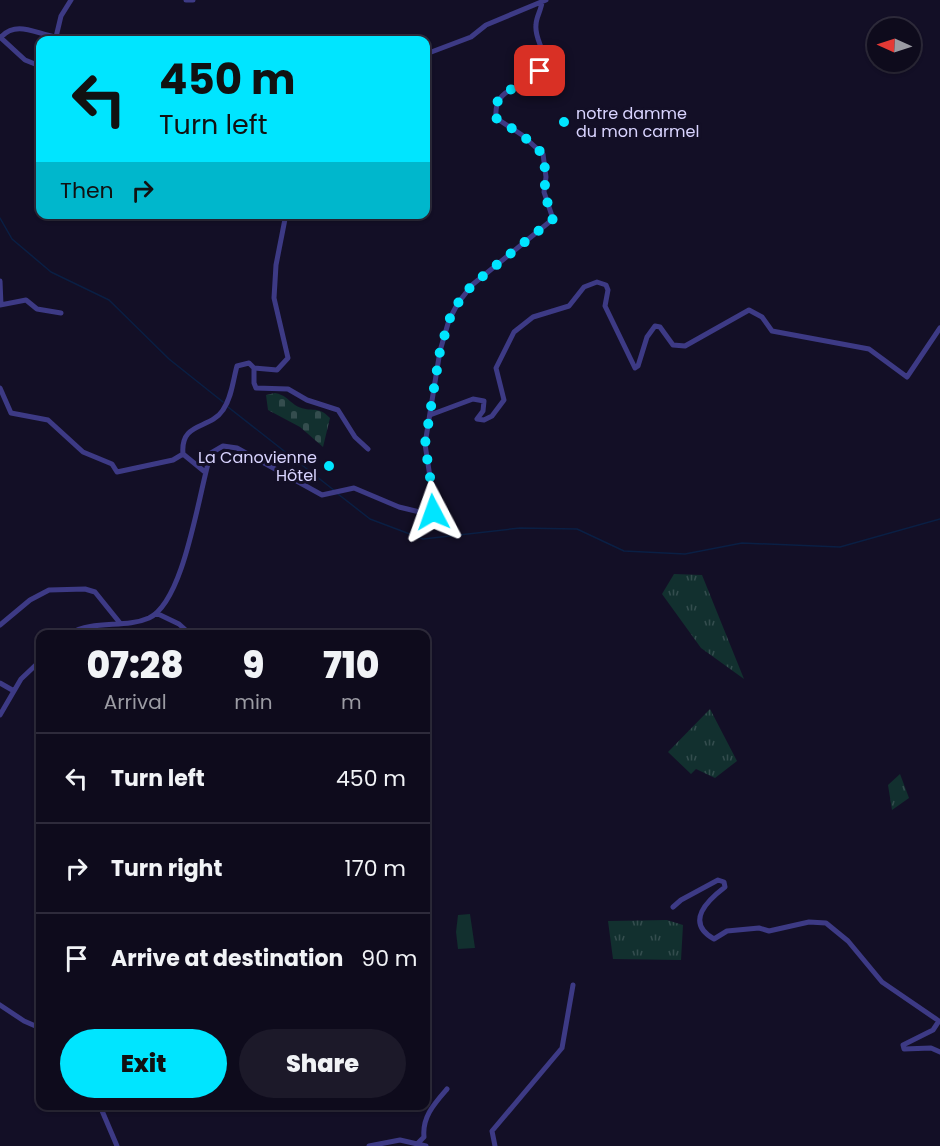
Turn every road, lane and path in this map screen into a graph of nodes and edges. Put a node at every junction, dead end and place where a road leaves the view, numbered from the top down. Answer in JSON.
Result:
{"nodes":[{"id":1,"x":71,"y":0,"type":"edge"},
{"id":2,"x":186,"y":0,"type":"edge"},
{"id":3,"x":193,"y":0,"type":"edge"},
{"id":4,"x":544,"y":1,"type":"edge"},
{"id":5,"x":52,"y":36,"type":"edge"},
{"id":6,"x":56,"y":36,"type":"edge"},
{"id":7,"x":0,"y":37,"type":"edge"},
{"id":8,"x":430,"y":52,"type":"edge"},
{"id":9,"x":36,"y":64,"type":"edge"},
{"id":10,"x":285,"y":219,"type":"edge"},
{"id":11,"x":0,"y":281,"type":"edge"},
{"id":12,"x":0,"y":305,"type":"edge"},
{"id":13,"x":60,"y":313,"type":"dead end"},
{"id":14,"x":940,"y":328,"type":"edge"},
{"id":15,"x":254,"y":368,"type":"junction"},
{"id":16,"x":0,"y":388,"type":"edge"},
{"id":17,"x":430,"y":416,"type":"junction"},
{"id":18,"x":368,"y":448,"type":"dead end"},
{"id":19,"x":183,"y":454,"type":"junction"},
{"id":20,"x":205,"y":472,"type":"junction"},
{"id":21,"x":156,"y":613,"type":"junction"},
{"id":22,"x":120,"y":622,"type":"junction"},
{"id":23,"x":0,"y":625,"type":"edge"},
{"id":24,"x":76,"y":630,"type":"edge"},
{"id":25,"x":186,"y":630,"type":"edge"},
{"id":26,"x":36,"y":665,"type":"edge"},
{"id":27,"x":0,"y":683,"type":"edge"},
{"id":28,"x":14,"y":691,"type":"junction"},
{"id":29,"x":0,"y":715,"type":"edge"},
{"id":30,"x":673,"y":907,"type":"dead end"},
{"id":31,"x":573,"y":985,"type":"dead end"},
{"id":32,"x":0,"y":1005,"type":"edge"},
{"id":33,"x":36,"y":1026,"type":"edge"},
{"id":34,"x":940,"y":1052,"type":"edge"},
{"id":35,"x":447,"y":1089,"type":"dead end"},
{"id":36,"x":102,"y":1110,"type":"edge"},
{"id":37,"x":418,"y":1143,"type":"junction"},
{"id":38,"x":117,"y":1146,"type":"edge"},
{"id":39,"x":369,"y":1146,"type":"edge"},
{"id":40,"x":426,"y":1146,"type":"edge"},
{"id":41,"x":495,"y":1146,"type":"edge"}],
"edges":[{"from":1,"to":6,"type":"street"},
{"from":2,"to":3,"type":"street"},
{"from":4,"to":8,"type":"street"},
{"from":4,"to":17,"type":"street"},
{"from":5,"to":7,"type":"street"},
{"from":7,"to":9,"type":"street"},
{"from":10,"to":15,"type":"street"},
{"from":11,"to":12,"type":"street"},
{"from":12,"to":13,"type":"street"},
{"from":14,"to":17,"type":"street"},
{"from":15,"to":18,"type":"street"},
{"from":15,"to":19,"type":"street"},
{"from":16,"to":19,"type":"street"},
{"from":17,"to":20,"type":"street"},
{"from":19,"to":20,"type":"street"},
{"from":20,"to":21,"type":"street"},
{"from":21,"to":22,"type":"street"},
{"from":21,"to":25,"type":"street"},
{"from":22,"to":23,"type":"street"},
{"from":22,"to":24,"type":"street"},
{"from":26,"to":28,"type":"street"},
{"from":27,"to":28,"type":"street"},
{"from":28,"to":29,"type":"street"},
{"from":30,"to":34,"type":"street"},
{"from":31,"to":41,"type":"street"},
{"from":32,"to":33,"type":"street"},
{"from":35,"to":37,"type":"street"},
{"from":36,"to":38,"type":"street"},
{"from":37,"to":39,"type":"street"},
{"from":37,"to":40,"type":"street"}]}
